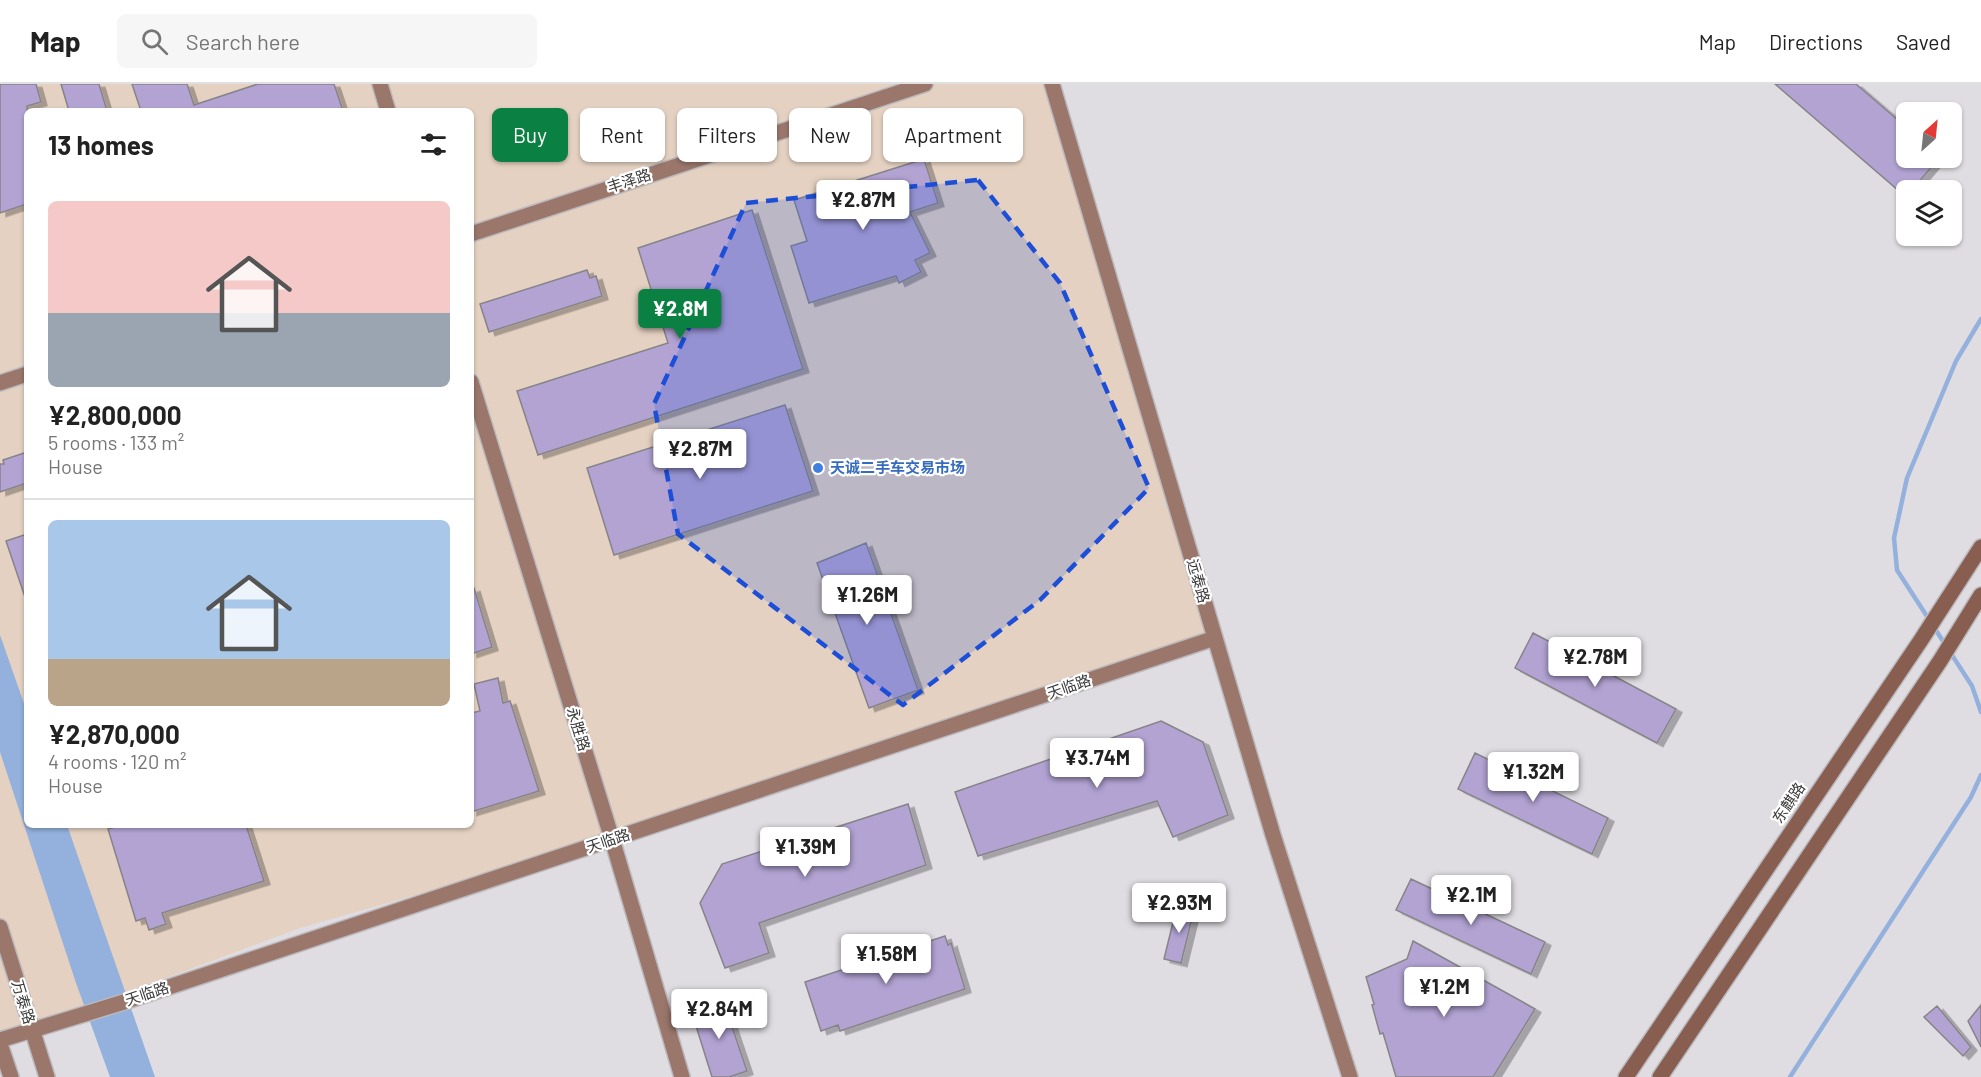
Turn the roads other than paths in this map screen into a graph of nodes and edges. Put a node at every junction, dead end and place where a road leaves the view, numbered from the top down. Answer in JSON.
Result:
{"nodes":[{"id":1,"x":380,"y":84,"type":"edge"},
{"id":2,"x":925,"y":84,"type":"edge"},
{"id":3,"x":1052,"y":84,"type":"edge"},
{"id":4,"x":387,"y":108,"type":"edge"},
{"id":5,"x":474,"y":233,"type":"edge"},
{"id":6,"x":24,"y":375,"type":"edge"},
{"id":7,"x":0,"y":383,"type":"edge"},
{"id":8,"x":474,"y":392,"type":"edge"},
{"id":9,"x":1981,"y":547,"type":"edge"},
{"id":10,"x":1981,"y":595,"type":"edge"},
{"id":11,"x":1215,"y":638,"type":"junction"},
{"id":12,"x":612,"y":839,"type":"junction"},
{"id":13,"x":0,"y":927,"type":"edge"},
{"id":14,"x":31,"y":1030,"type":"junction"},
{"id":15,"x":0,"y":1042,"type":"edge"},
{"id":16,"x":11,"y":1077,"type":"edge"},
{"id":17,"x":47,"y":1077,"type":"edge"},
{"id":18,"x":682,"y":1077,"type":"edge"},
{"id":19,"x":1350,"y":1077,"type":"edge"},
{"id":20,"x":1626,"y":1077,"type":"edge"},
{"id":21,"x":1660,"y":1077,"type":"edge"}],
"edges":[{"from":1,"to":4,"type":"street"},
{"from":2,"to":5,"type":"street","name":"丰泽路"},
{"from":3,"to":11,"type":"street","name":"远泰路"},
{"from":6,"to":7,"type":"street"},
{"from":8,"to":12,"type":"street","name":"永胜路"},
{"from":9,"to":20,"type":"main road","name":"东麒路"},
{"from":10,"to":21,"type":"main road"},
{"from":11,"to":12,"type":"street","name":"天临路"},
{"from":11,"to":19,"type":"street","name":"远泰路"},
{"from":12,"to":14,"type":"street","name":"天临路"},
{"from":12,"to":18,"type":"street","name":"永胜路"},
{"from":13,"to":14,"type":"street","name":"万泰路"},
{"from":14,"to":15,"type":"street","name":"天临路"},
{"from":14,"to":17,"type":"street","name":"万泰路"},
{"from":15,"to":16,"type":"street"}]}
